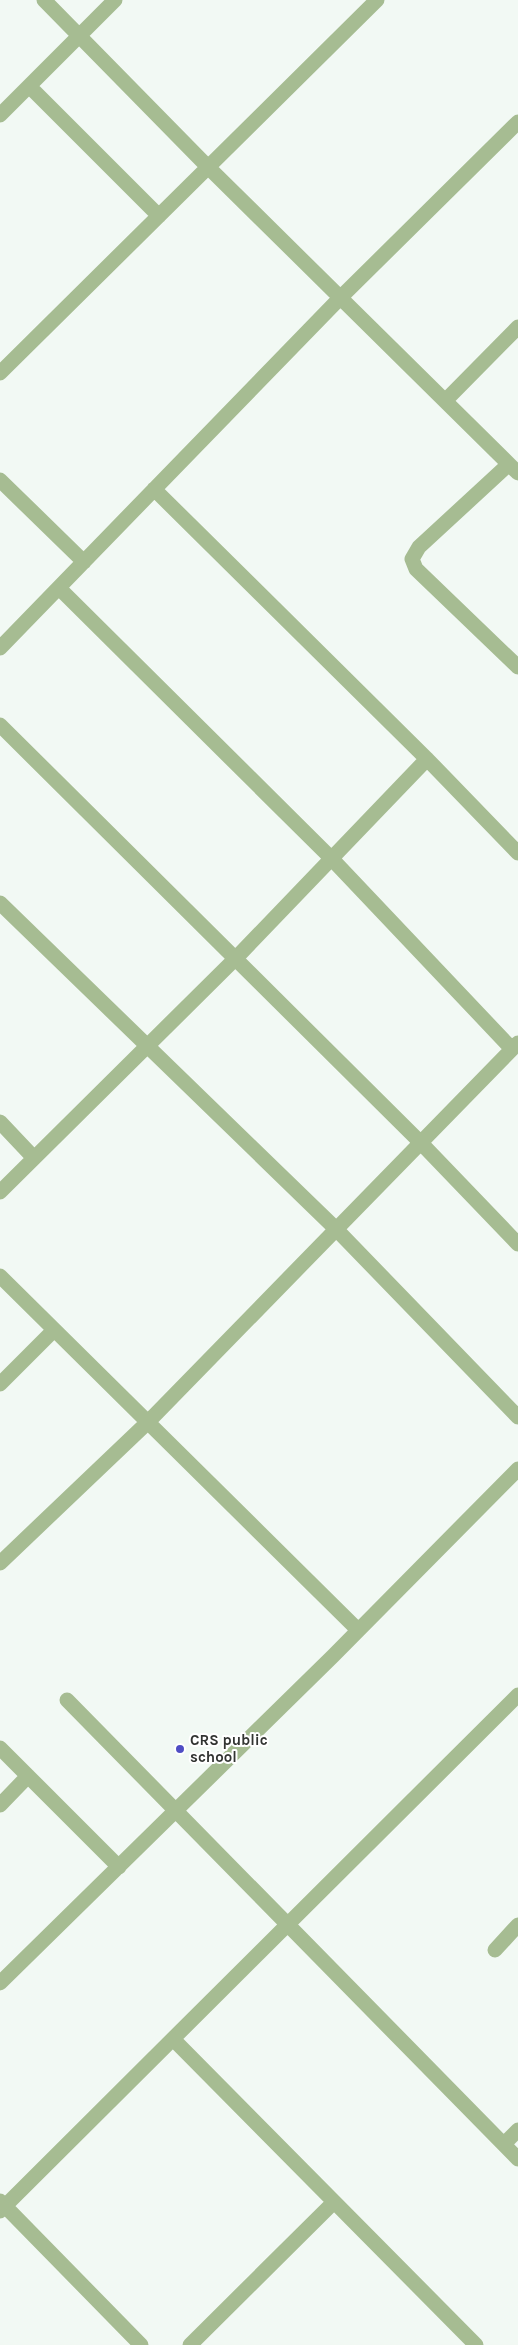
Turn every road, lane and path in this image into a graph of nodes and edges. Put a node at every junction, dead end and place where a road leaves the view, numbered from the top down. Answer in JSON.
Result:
{"nodes":[{"id":1,"x":44,"y":0,"type":"edge"},
{"id":2,"x":115,"y":0,"type":"edge"},
{"id":3,"x":377,"y":0,"type":"edge"},
{"id":4,"x":80,"y":35,"type":"junction"},
{"id":5,"x":29,"y":86,"type":"junction"},
{"id":6,"x":0,"y":115,"type":"edge"},
{"id":7,"x":518,"y":122,"type":"edge"},
{"id":8,"x":208,"y":167,"type":"junction"},
{"id":9,"x":159,"y":216,"type":"junction"},
{"id":10,"x":340,"y":298,"type":"junction"},
{"id":11,"x":518,"y":327,"type":"edge"},
{"id":12,"x":0,"y":374,"type":"edge"},
{"id":13,"x":445,"y":401,"type":"junction"},
{"id":14,"x":513,"y":469,"type":"edge"},
{"id":15,"x":0,"y":480,"type":"edge"},
{"id":16,"x":154,"y":489,"type":"junction"},
{"id":17,"x":84,"y":562,"type":"junction"},
{"id":18,"x":59,"y":588,"type":"junction"},
{"id":19,"x":0,"y":648,"type":"edge"},
{"id":20,"x":518,"y":667,"type":"edge"},
{"id":21,"x":0,"y":725,"type":"edge"},
{"id":22,"x":427,"y":759,"type":"junction"},
{"id":23,"x":518,"y":853,"type":"edge"},
{"id":24,"x":331,"y":858,"type":"junction"},
{"id":25,"x":0,"y":902,"type":"edge"},
{"id":26,"x":236,"y":958,"type":"junction"},
{"id":27,"x":147,"y":1046,"type":"junction"},
{"id":28,"x":515,"y":1046,"type":"edge"},
{"id":29,"x":0,"y":1122,"type":"edge"},
{"id":30,"x":421,"y":1142,"type":"junction"},
{"id":31,"x":34,"y":1158,"type":"junction"},
{"id":32,"x":0,"y":1192,"type":"edge"},
{"id":33,"x":336,"y":1229,"type":"junction"},
{"id":34,"x":518,"y":1244,"type":"edge"},
{"id":35,"x":0,"y":1276,"type":"edge"},
{"id":36,"x":54,"y":1330,"type":"junction"},
{"id":37,"x":0,"y":1384,"type":"edge"},
{"id":38,"x":518,"y":1417,"type":"edge"},
{"id":39,"x":148,"y":1422,"type":"junction"},
{"id":40,"x":518,"y":1469,"type":"edge"},
{"id":41,"x":0,"y":1563,"type":"edge"},
{"id":42,"x":358,"y":1630,"type":"junction"},
{"id":43,"x":518,"y":1695,"type":"edge"},
{"id":44,"x":67,"y":1700,"type":"dead end"},
{"id":45,"x":0,"y":1748,"type":"edge"},
{"id":46,"x":28,"y":1776,"type":"junction"},
{"id":47,"x":0,"y":1804,"type":"edge"},
{"id":48,"x":175,"y":1810,"type":"junction"},
{"id":49,"x":119,"y":1867,"type":"junction"},
{"id":50,"x":287,"y":1925,"type":"junction"},
{"id":51,"x":518,"y":1925,"type":"edge"},
{"id":52,"x":495,"y":1950,"type":"dead end"},
{"id":53,"x":0,"y":1983,"type":"edge"},
{"id":54,"x":173,"y":2039,"type":"junction"},
{"id":55,"x":518,"y":2130,"type":"edge"},
{"id":56,"x":504,"y":2144,"type":"junction"},
{"id":57,"x":518,"y":2159,"type":"edge"},
{"id":58,"x":334,"y":2202,"type":"junction"},
{"id":59,"x":2,"y":2206,"type":"edge"},
{"id":60,"x":141,"y":2345,"type":"edge"},
{"id":61,"x":190,"y":2345,"type":"edge"},
{"id":62,"x":476,"y":2345,"type":"edge"}],
"edges":[{"from":1,"to":4,"type":"street"},
{"from":2,"to":4,"type":"street"},
{"from":3,"to":8,"type":"street"},
{"from":4,"to":5,"type":"street"},
{"from":4,"to":8,"type":"street"},
{"from":5,"to":6,"type":"street"},
{"from":5,"to":9,"type":"street"},
{"from":7,"to":10,"type":"street"},
{"from":8,"to":9,"type":"street"},
{"from":8,"to":10,"type":"street"},
{"from":9,"to":12,"type":"street"},
{"from":10,"to":13,"type":"street"},
{"from":10,"to":16,"type":"street"},
{"from":11,"to":13,"type":"street"},
{"from":13,"to":14,"type":"street"},
{"from":14,"to":20,"type":"street"},
{"from":15,"to":17,"type":"street"},
{"from":16,"to":17,"type":"street"},
{"from":16,"to":22,"type":"street"},
{"from":17,"to":18,"type":"street"},
{"from":18,"to":19,"type":"street"},
{"from":18,"to":24,"type":"street"},
{"from":21,"to":26,"type":"street"},
{"from":22,"to":23,"type":"street"},
{"from":22,"to":24,"type":"street"},
{"from":24,"to":26,"type":"street"},
{"from":24,"to":28,"type":"street"},
{"from":25,"to":27,"type":"street"},
{"from":26,"to":27,"type":"street"},
{"from":26,"to":30,"type":"street"},
{"from":27,"to":31,"type":"street"},
{"from":27,"to":33,"type":"street"},
{"from":28,"to":30,"type":"street"},
{"from":29,"to":31,"type":"street"},
{"from":30,"to":33,"type":"street"},
{"from":30,"to":34,"type":"street"},
{"from":31,"to":32,"type":"street"},
{"from":33,"to":38,"type":"street"},
{"from":33,"to":39,"type":"street"},
{"from":35,"to":36,"type":"street"},
{"from":36,"to":37,"type":"street"},
{"from":36,"to":39,"type":"street"},
{"from":39,"to":41,"type":"street"},
{"from":39,"to":42,"type":"street"},
{"from":40,"to":42,"type":"street"},
{"from":42,"to":48,"type":"street"},
{"from":43,"to":50,"type":"street"},
{"from":44,"to":48,"type":"street"},
{"from":45,"to":46,"type":"street"},
{"from":46,"to":47,"type":"street"},
{"from":46,"to":49,"type":"street"},
{"from":48,"to":49,"type":"street"},
{"from":48,"to":50,"type":"street"},
{"from":49,"to":53,"type":"street"},
{"from":50,"to":54,"type":"street"},
{"from":50,"to":56,"type":"street"},
{"from":51,"to":52,"type":"street"},
{"from":54,"to":58,"type":"street"},
{"from":54,"to":59,"type":"street"},
{"from":55,"to":56,"type":"street"},
{"from":56,"to":57,"type":"street"},
{"from":58,"to":61,"type":"street"},
{"from":58,"to":62,"type":"street"},
{"from":59,"to":60,"type":"street"}]}
